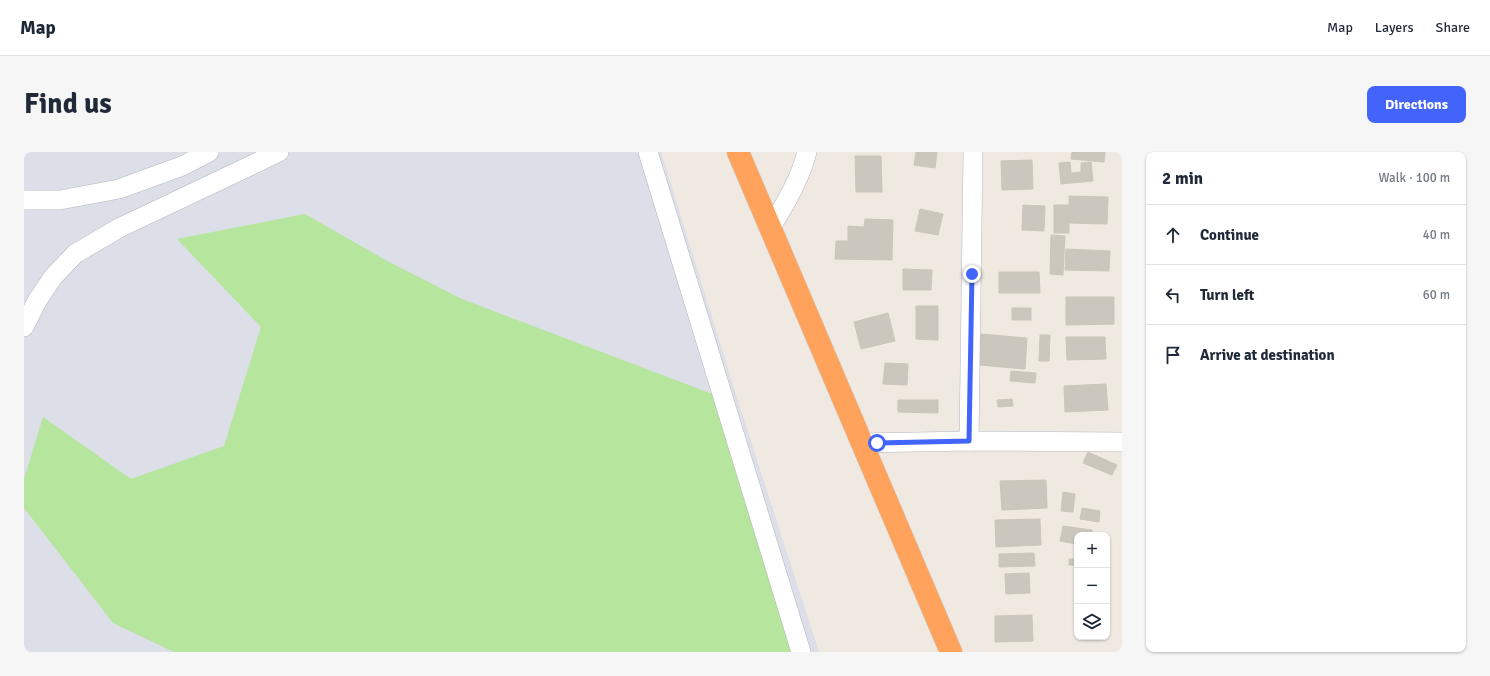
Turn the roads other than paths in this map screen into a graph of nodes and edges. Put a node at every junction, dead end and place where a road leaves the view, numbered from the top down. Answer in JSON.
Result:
{"nodes":[{"id":1,"x":209,"y":152,"type":"edge"},
{"id":2,"x":279,"y":152,"type":"edge"},
{"id":3,"x":648,"y":152,"type":"edge"},
{"id":4,"x":738,"y":152,"type":"edge"},
{"id":5,"x":807,"y":152,"type":"edge"},
{"id":6,"x":973,"y":152,"type":"edge"},
{"id":7,"x":24,"y":200,"type":"edge"},
{"id":8,"x":770,"y":229,"type":"junction"},
{"id":9,"x":24,"y":327,"type":"edge"},
{"id":10,"x":969,"y":441,"type":"junction"},
{"id":11,"x":1122,"y":442,"type":"edge"},
{"id":12,"x":862,"y":443,"type":"junction"},
{"id":13,"x":801,"y":652,"type":"edge"},
{"id":14,"x":951,"y":652,"type":"edge"}],
"edges":[{"from":1,"to":7,"type":"street"},
{"from":2,"to":9,"type":"street"},
{"from":3,"to":13,"type":"street"},
{"from":4,"to":8,"type":"highway"},
{"from":5,"to":8,"type":"street"},
{"from":6,"to":10,"type":"street"},
{"from":8,"to":12,"type":"highway"},
{"from":10,"to":11,"type":"street"},
{"from":10,"to":12,"type":"street"},
{"from":12,"to":14,"type":"highway"}]}
